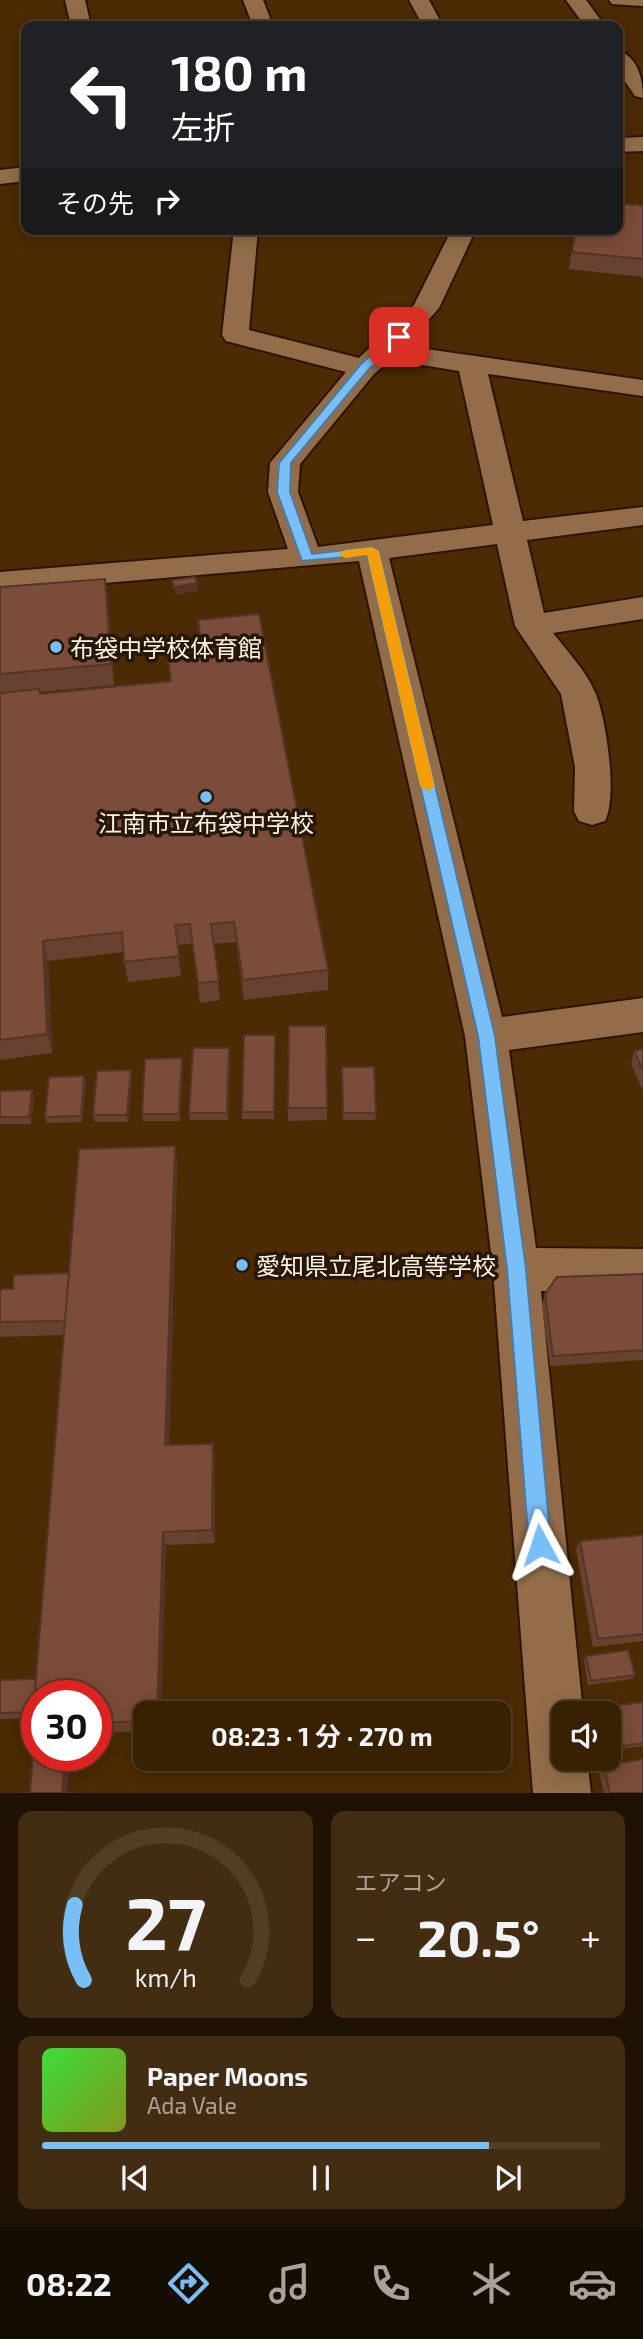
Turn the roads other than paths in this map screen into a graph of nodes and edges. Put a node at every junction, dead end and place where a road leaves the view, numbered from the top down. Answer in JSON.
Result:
{"nodes":[{"id":1,"x":75,"y":0,"type":"edge"},
{"id":2,"x":253,"y":0,"type":"edge"},
{"id":3,"x":419,"y":0,"type":"edge"},
{"id":4,"x":576,"y":0,"type":"edge"},
{"id":5,"x":619,"y":0,"type":"edge"},
{"id":6,"x":643,"y":0,"type":"edge"},
{"id":7,"x":80,"y":21,"type":"edge"},
{"id":8,"x":261,"y":21,"type":"edge"},
{"id":9,"x":430,"y":21,"type":"edge"},
{"id":10,"x":591,"y":21,"type":"edge"},
{"id":11,"x":623,"y":64,"type":"edge"},
{"id":12,"x":643,"y":91,"type":"edge"},
{"id":13,"x":643,"y":144,"type":"edge"},
{"id":14,"x":623,"y":145,"type":"edge"},
{"id":15,"x":21,"y":175,"type":"edge"},
{"id":16,"x":0,"y":177,"type":"edge"},
{"id":17,"x":245,"y":235,"type":"edge"},
{"id":18,"x":461,"y":235,"type":"edge"},
{"id":19,"x":374,"y":359,"type":"junction"},
{"id":20,"x":472,"y":366,"type":"junction"},
{"id":21,"x":643,"y":388,"type":"edge"},
{"id":22,"x":643,"y":516,"type":"edge"},
{"id":23,"x":508,"y":533,"type":"junction"},
{"id":24,"x":372,"y":551,"type":"junction"},
{"id":25,"x":307,"y":558,"type":"junction"},
{"id":26,"x":0,"y":582,"type":"edge"},
{"id":27,"x":643,"y":608,"type":"edge"},
{"id":28,"x":531,"y":626,"type":"junction"},
{"id":29,"x":592,"y":811,"type":"dead end"},
{"id":30,"x":643,"y":1015,"type":"edge"},
{"id":31,"x":486,"y":1036,"type":"junction"},
{"id":32,"x":516,"y":1269,"type":"junction"},
{"id":33,"x":643,"y":1271,"type":"edge"},
{"id":34,"x":562,"y":1793,"type":"edge"}],
"edges":[{"from":1,"to":7,"type":"street"},
{"from":2,"to":8,"type":"street"},
{"from":3,"to":9,"type":"street"},
{"from":4,"to":10,"type":"street"},
{"from":5,"to":6,"type":"street"},
{"from":11,"to":12,"type":"street"},
{"from":13,"to":14,"type":"street"},
{"from":15,"to":16,"type":"street"},
{"from":17,"to":19,"type":"street"},
{"from":18,"to":19,"type":"street"},
{"from":19,"to":20,"type":"street"},
{"from":19,"to":25,"type":"street"},
{"from":20,"to":21,"type":"street"},
{"from":20,"to":23,"type":"street"},
{"from":22,"to":23,"type":"street"},
{"from":23,"to":24,"type":"street"},
{"from":23,"to":28,"type":"street"},
{"from":24,"to":25,"type":"street"},
{"from":24,"to":31,"type":"street"},
{"from":25,"to":26,"type":"street"},
{"from":27,"to":28,"type":"street"},
{"from":28,"to":29,"type":"street"},
{"from":30,"to":31,"type":"street"},
{"from":31,"to":32,"type":"street"},
{"from":32,"to":33,"type":"street"},
{"from":32,"to":34,"type":"street"}]}
